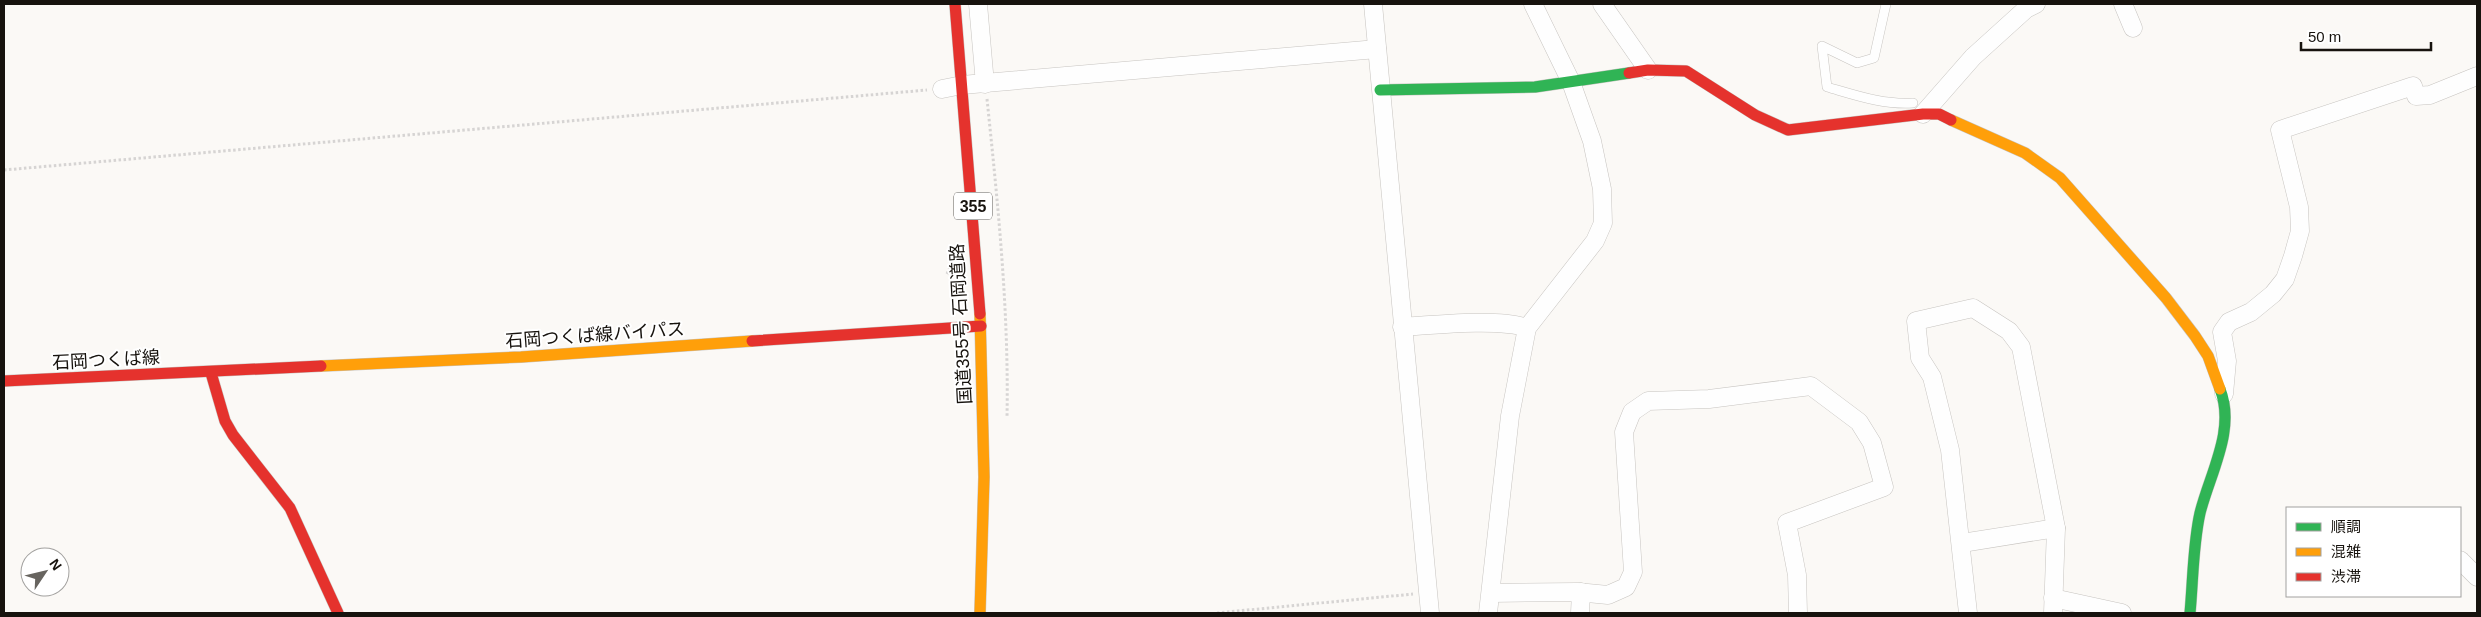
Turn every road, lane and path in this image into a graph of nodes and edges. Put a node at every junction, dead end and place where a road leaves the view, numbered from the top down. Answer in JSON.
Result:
{"nodes":[{"id":1,"x":955,"y":4,"type":"edge"},
{"id":2,"x":978,"y":4,"type":"edge"},
{"id":3,"x":1373,"y":4,"type":"edge"},
{"id":4,"x":1533,"y":4,"type":"edge"},
{"id":5,"x":1602,"y":4,"type":"edge"},
{"id":6,"x":1886,"y":4,"type":"edge"},
{"id":7,"x":2036,"y":4,"type":"edge"},
{"id":8,"x":2123,"y":4,"type":"edge"},
{"id":9,"x":2133,"y":28,"type":"dead end"},
{"id":10,"x":1377,"y":50,"type":"junction"},
{"id":11,"x":1648,"y":70,"type":"junction"},
{"id":12,"x":2477,"y":76,"type":"edge"},
{"id":13,"x":1571,"y":82,"type":"junction"},
{"id":14,"x":985,"y":84,"type":"junction"},
{"id":15,"x":962,"y":85,"type":"junction"},
{"id":16,"x":942,"y":89,"type":"joint"},
{"id":17,"x":1380,"y":90,"type":"junction"},
{"id":18,"x":1923,"y":114,"type":"junction"},
{"id":19,"x":4,"y":170,"type":"edge"},
{"id":20,"x":981,"y":326,"type":"junction"},
{"id":21,"x":1402,"y":327,"type":"junction"},
{"id":22,"x":1527,"y":328,"type":"junction"},
{"id":23,"x":210,"y":373,"type":"junction"},
{"id":24,"x":4,"y":381,"type":"edge"},
{"id":25,"x":2224,"y":399,"type":"junction"},
{"id":26,"x":2056,"y":528,"type":"junction"},
{"id":27,"x":1962,"y":543,"type":"junction"},
{"id":28,"x":2461,"y":561,"type":"edge"},
{"id":29,"x":2477,"y":577,"type":"edge"},
{"id":30,"x":1428,"y":592,"type":"junction"},
{"id":31,"x":1581,"y":592,"type":"junction"},
{"id":32,"x":1490,"y":593,"type":"junction"},
{"id":33,"x":2053,"y":606,"type":"edge"},
{"id":34,"x":338,"y":613,"type":"edge"},
{"id":35,"x":980,"y":613,"type":"edge"},
{"id":36,"x":1217,"y":613,"type":"edge"},
{"id":37,"x":1430,"y":613,"type":"edge"},
{"id":38,"x":1488,"y":613,"type":"edge"},
{"id":39,"x":1580,"y":613,"type":"edge"},
{"id":40,"x":1798,"y":613,"type":"edge"},
{"id":41,"x":1968,"y":613,"type":"edge"},
{"id":42,"x":2122,"y":613,"type":"edge"},
{"id":43,"x":2190,"y":613,"type":"edge"}],
"edges":[{"from":1,"to":15,"type":"main road","name":"国道355号 石岡道路","number":"355"},
{"from":2,"to":14,"type":"street"},
{"from":3,"to":10,"type":"street"},
{"from":4,"to":13,"type":"street"},
{"from":5,"to":11,"type":"street"},
{"from":6,"to":18,"type":"lane"},
{"from":7,"to":18,"type":"street"},
{"from":8,"to":9,"type":"street"},
{"from":10,"to":14,"type":"street"},
{"from":10,"to":17,"type":"street"},
{"from":11,"to":13,"type":"main road"},
{"from":11,"to":18,"type":"main road"},
{"from":12,"to":25,"type":"street"},
{"from":13,"to":17,"type":"main road"},
{"from":13,"to":22,"type":"street"},
{"from":14,"to":15,"type":"street"},
{"from":15,"to":16,"type":"street"},
{"from":15,"to":20,"type":"main road","name":"国道355号 石岡道路","number":"355"},
{"from":16,"to":19,"type":"path"},
{"from":17,"to":21,"type":"street"},
{"from":18,"to":25,"type":"main road"},
{"from":20,"to":23,"type":"main road","name":"石岡つくば線バイパス"},
{"from":20,"to":35,"type":"main road","name":"国道355号 石岡道路","number":"355"},
{"from":21,"to":22,"type":"street"},
{"from":21,"to":30,"type":"street"},
{"from":22,"to":32,"type":"street"},
{"from":23,"to":24,"type":"main road","name":"石岡つくば線"},
{"from":23,"to":34,"type":"main road"},
{"from":25,"to":43,"type":"main road"},
{"from":26,"to":27,"type":"street"},
{"from":26,"to":27,"type":"street"},
{"from":26,"to":33,"type":"street"},
{"from":27,"to":41,"type":"street"},
{"from":28,"to":29,"type":"street"},
{"from":30,"to":36,"type":"path"},
{"from":30,"to":37,"type":"street"},
{"from":31,"to":32,"type":"street"},
{"from":31,"to":39,"type":"street"},
{"from":31,"to":40,"type":"street"},
{"from":32,"to":38,"type":"street"},
{"from":33,"to":42,"type":"street"}]}
